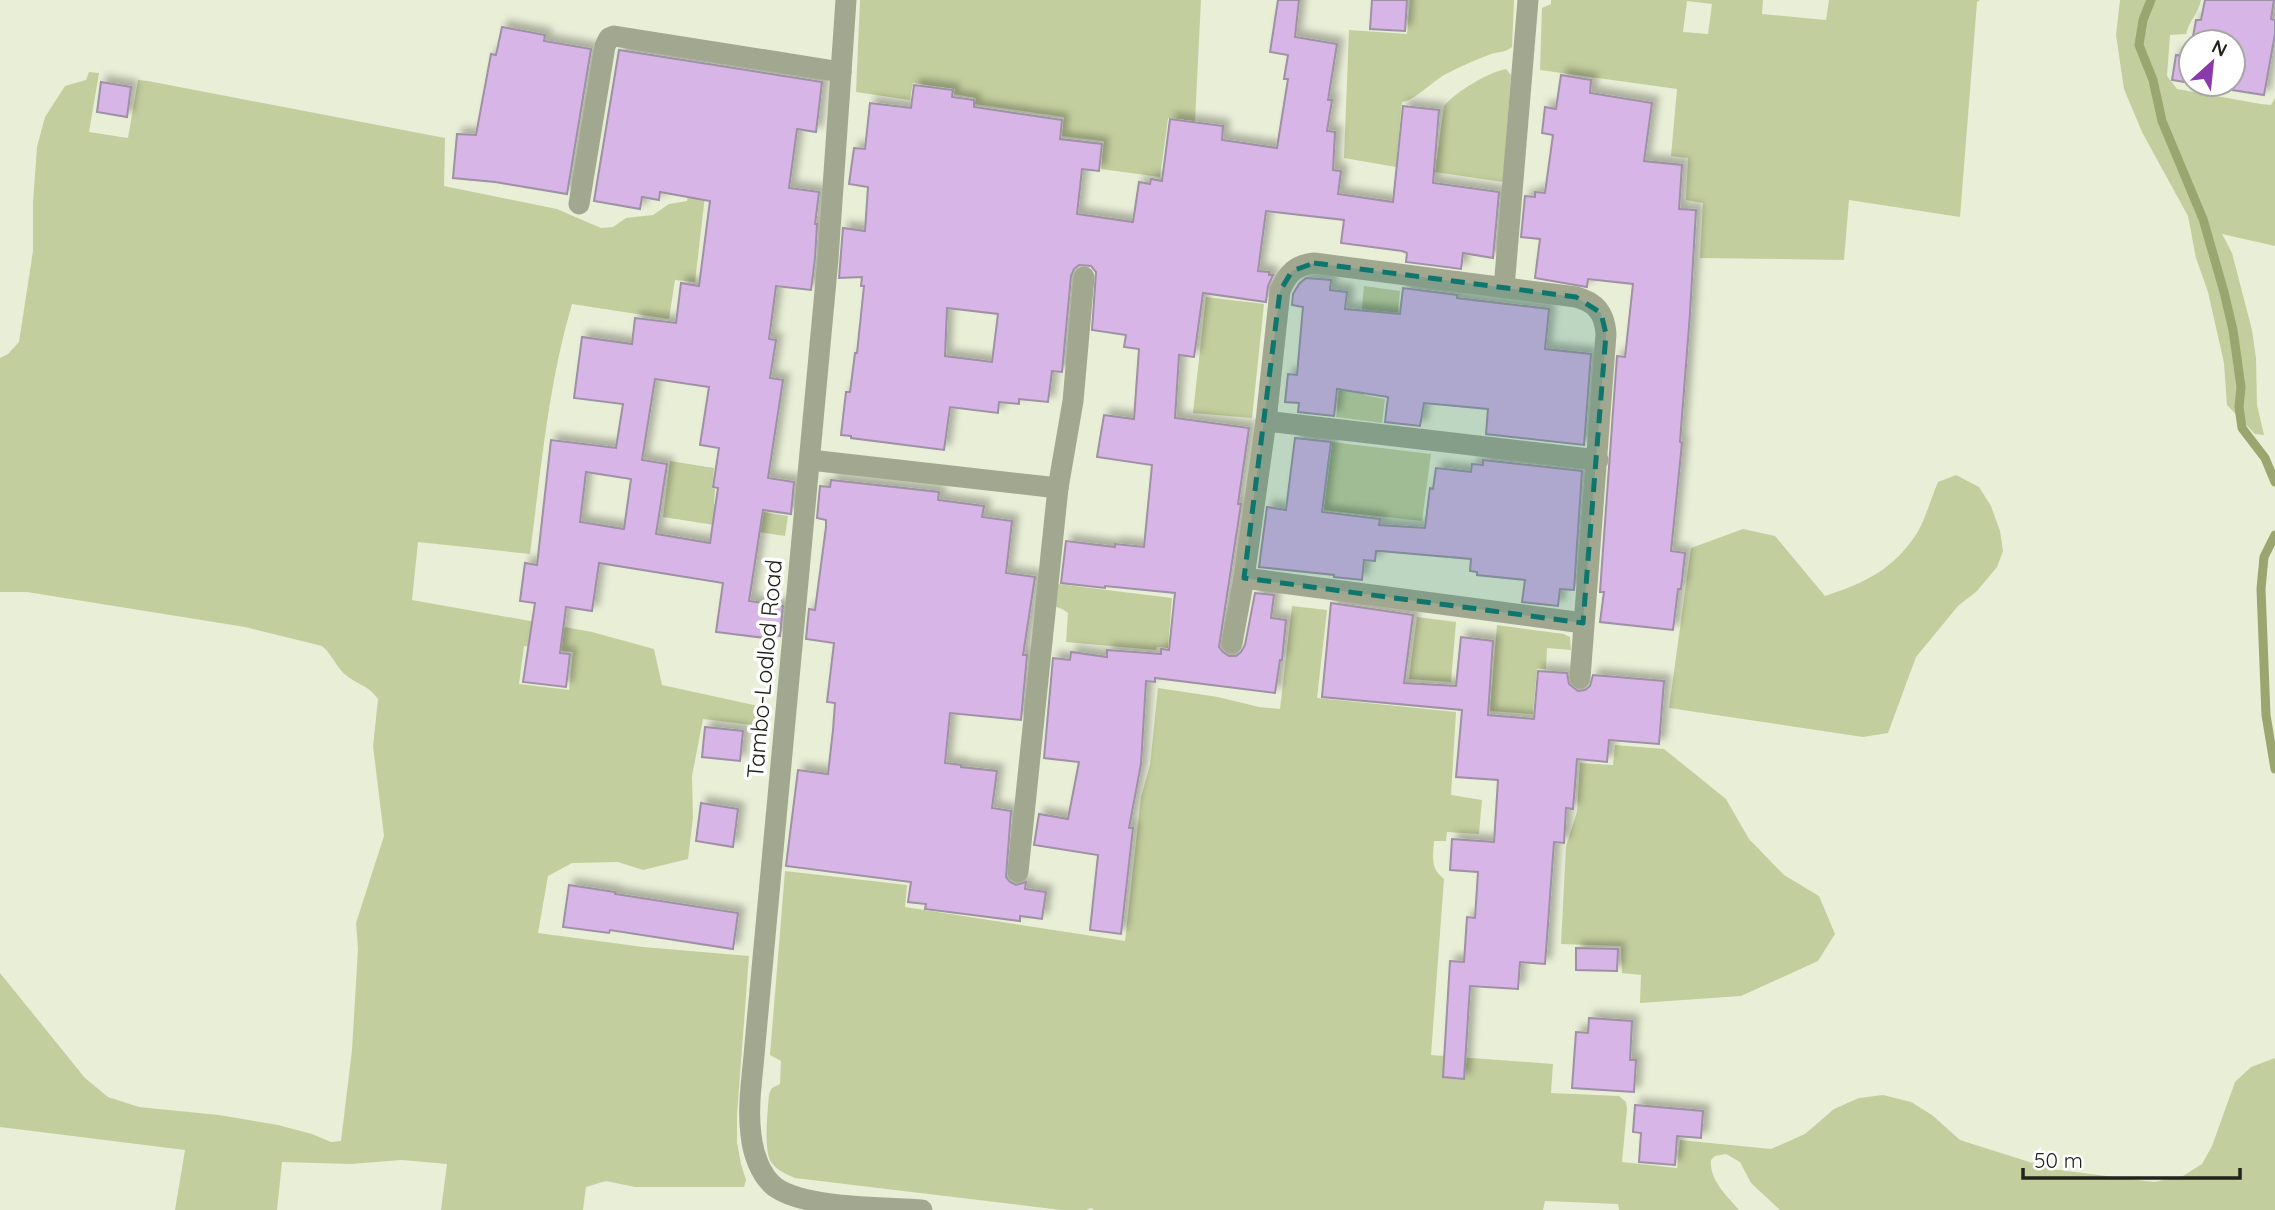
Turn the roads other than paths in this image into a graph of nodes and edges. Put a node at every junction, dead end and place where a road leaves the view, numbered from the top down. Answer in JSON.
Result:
{"nodes":[{"id":1,"x":846,"y":0,"type":"edge"},
{"id":2,"x":1528,"y":0,"type":"edge"},
{"id":3,"x":841,"y":72,"type":"junction"},
{"id":4,"x":579,"y":204,"type":"dead end"},
{"id":5,"x":1084,"y":277,"type":"dead end"},
{"id":6,"x":1504,"y":288,"type":"junction"},
{"id":7,"x":1266,"y":421,"type":"junction"},
{"id":8,"x":810,"y":460,"type":"junction"},
{"id":9,"x":1598,"y":460,"type":"junction"},
{"id":10,"x":1058,"y":488,"type":"junction"},
{"id":11,"x":1244,"y":578,"type":"junction"},
{"id":12,"x":1583,"y":623,"type":"junction"},
{"id":13,"x":1232,"y":643,"type":"dead end"},
{"id":14,"x":1580,"y":677,"type":"dead end"},
{"id":15,"x":1018,"y":872,"type":"dead end"},
{"id":16,"x":922,"y":1210,"type":"edge"}],
"edges":[{"from":1,"to":3,"type":"street","name":"Tambo-Lodlod Road"},
{"from":2,"to":6,"type":"street"},
{"from":3,"to":4,"type":"street"},
{"from":3,"to":8,"type":"street","name":"Tambo-Lodlod Road"},
{"from":5,"to":10,"type":"street"},
{"from":6,"to":7,"type":"street"},
{"from":6,"to":9,"type":"street"},
{"from":7,"to":9,"type":"street"},
{"from":7,"to":11,"type":"street"},
{"from":8,"to":10,"type":"street"},
{"from":8,"to":16,"type":"street","name":"Tambo-Lodlod Road"},
{"from":9,"to":12,"type":"street"},
{"from":10,"to":15,"type":"street"},
{"from":11,"to":12,"type":"street"},
{"from":11,"to":13,"type":"street"},
{"from":12,"to":14,"type":"street"}]}
